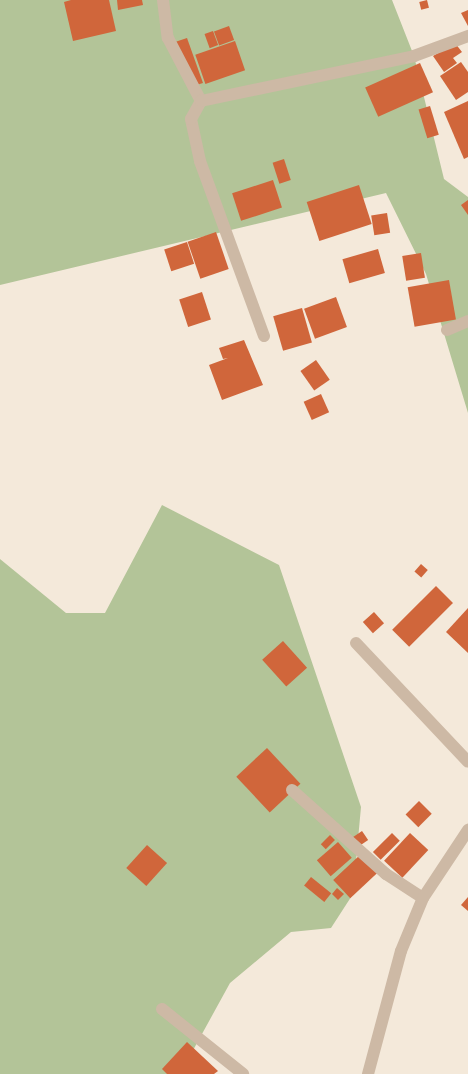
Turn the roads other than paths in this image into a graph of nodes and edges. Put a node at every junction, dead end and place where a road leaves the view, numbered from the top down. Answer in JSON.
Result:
{"nodes":[{"id":1,"x":163,"y":0,"type":"edge"},
{"id":2,"x":468,"y":36,"type":"edge"},
{"id":3,"x":201,"y":101,"type":"junction"},
{"id":4,"x":468,"y":321,"type":"edge"},
{"id":5,"x":447,"y":330,"type":"dead end"},
{"id":6,"x":264,"y":336,"type":"dead end"},
{"id":7,"x":356,"y":643,"type":"dead end"},
{"id":8,"x":468,"y":762,"type":"edge"},
{"id":9,"x":292,"y":790,"type":"dead end"},
{"id":10,"x":468,"y":830,"type":"edge"},
{"id":11,"x":422,"y":898,"type":"junction"},
{"id":12,"x":162,"y":1009,"type":"dead end"},
{"id":13,"x":243,"y":1074,"type":"edge"},
{"id":14,"x":368,"y":1074,"type":"edge"}],
"edges":[{"from":1,"to":3,"type":"street"},
{"from":2,"to":3,"type":"street"},
{"from":3,"to":6,"type":"street"},
{"from":4,"to":5,"type":"street"},
{"from":7,"to":8,"type":"street"},
{"from":9,"to":11,"type":"street"},
{"from":10,"to":11,"type":"street"},
{"from":11,"to":14,"type":"street"},
{"from":12,"to":13,"type":"street"}]}
